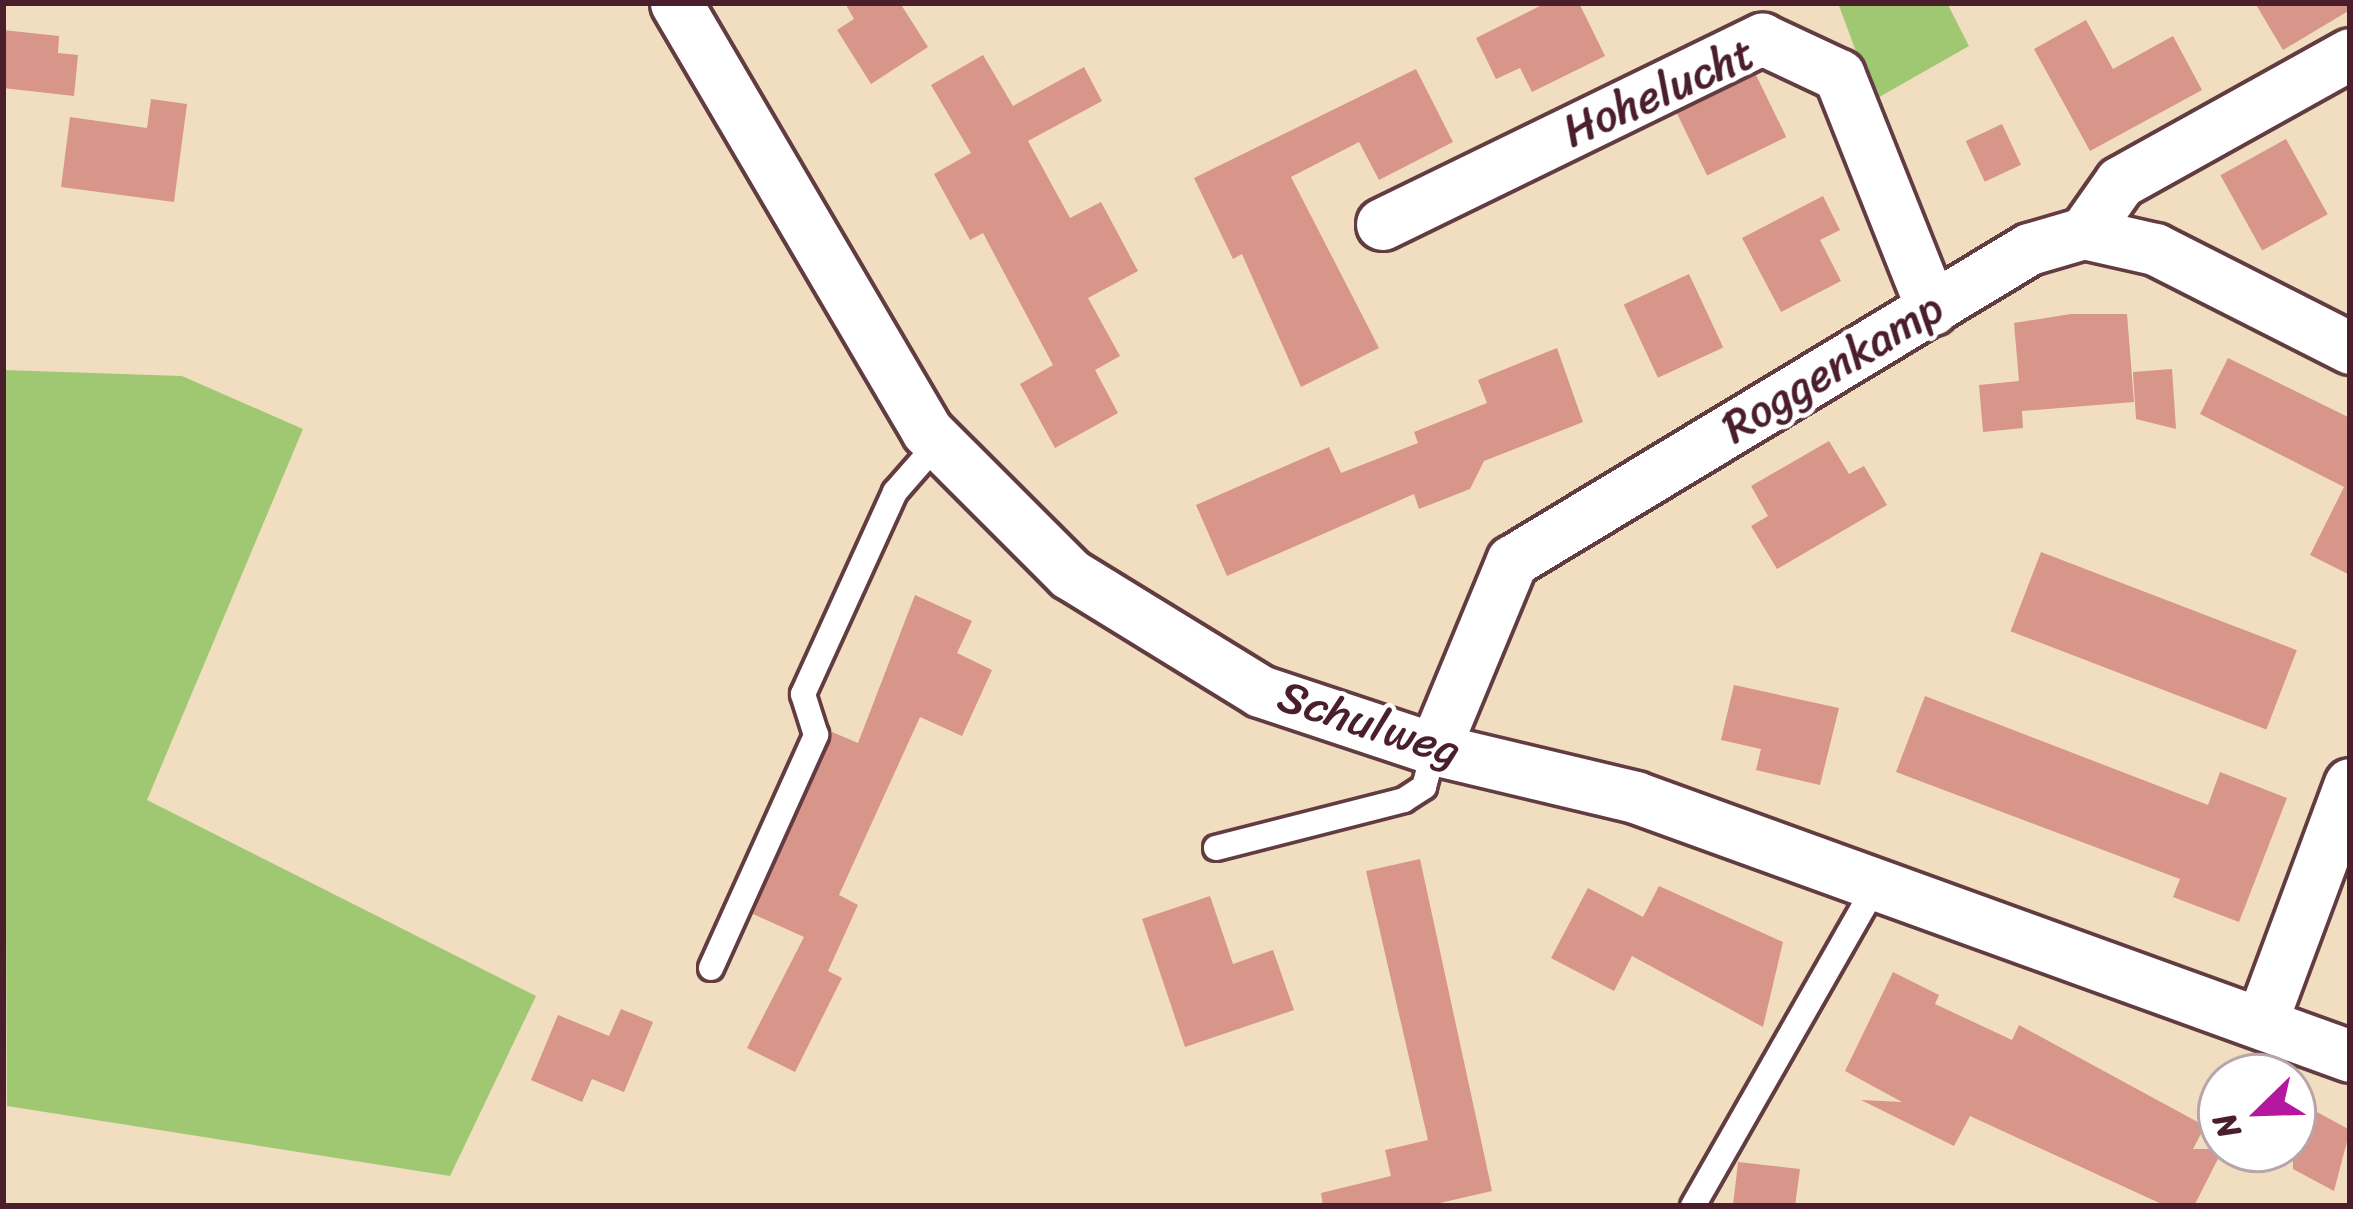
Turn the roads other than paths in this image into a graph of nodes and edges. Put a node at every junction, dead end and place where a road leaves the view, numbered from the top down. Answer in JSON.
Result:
{"nodes":[{"id":1,"x":676,"y":3,"type":"edge"},
{"id":2,"x":2350,"y":54,"type":"edge"},
{"id":3,"x":1382,"y":224,"type":"dead end"},
{"id":4,"x":2084,"y":233,"type":"junction"},
{"id":5,"x":1932,"y":309,"type":"junction"},
{"id":6,"x":2350,"y":348,"type":"edge"},
{"id":7,"x":938,"y":444,"type":"junction"},
{"id":8,"x":1434,"y":749,"type":"junction"},
{"id":9,"x":2350,"y":784,"type":"edge"},
{"id":10,"x":1216,"y":848,"type":"dead end"},
{"id":11,"x":1877,"y":884,"type":"junction"},
{"id":12,"x":711,"y":968,"type":"dead end"},
{"id":13,"x":2261,"y":1024,"type":"junction"},
{"id":14,"x":2350,"y":1056,"type":"edge"},
{"id":15,"x":1693,"y":1206,"type":"edge"}],
"edges":[{"from":1,"to":7,"type":"street","name":"Schulweg"},
{"from":2,"to":4,"type":"street"},
{"from":3,"to":5,"type":"street","name":"Hohelucht"},
{"from":4,"to":5,"type":"street","name":"Roggenkamp"},
{"from":4,"to":6,"type":"street","name":"Roggenkamp"},
{"from":5,"to":8,"type":"street","name":"Roggenkamp"},
{"from":7,"to":8,"type":"street","name":"Schulweg"},
{"from":7,"to":12,"type":"lane"},
{"from":8,"to":10,"type":"lane"},
{"from":8,"to":11,"type":"street","name":"Schulweg"},
{"from":9,"to":13,"type":"street"},
{"from":11,"to":13,"type":"street","name":"Schulweg"},
{"from":11,"to":15,"type":"lane"},
{"from":13,"to":14,"type":"street","name":"Schulweg"}]}
